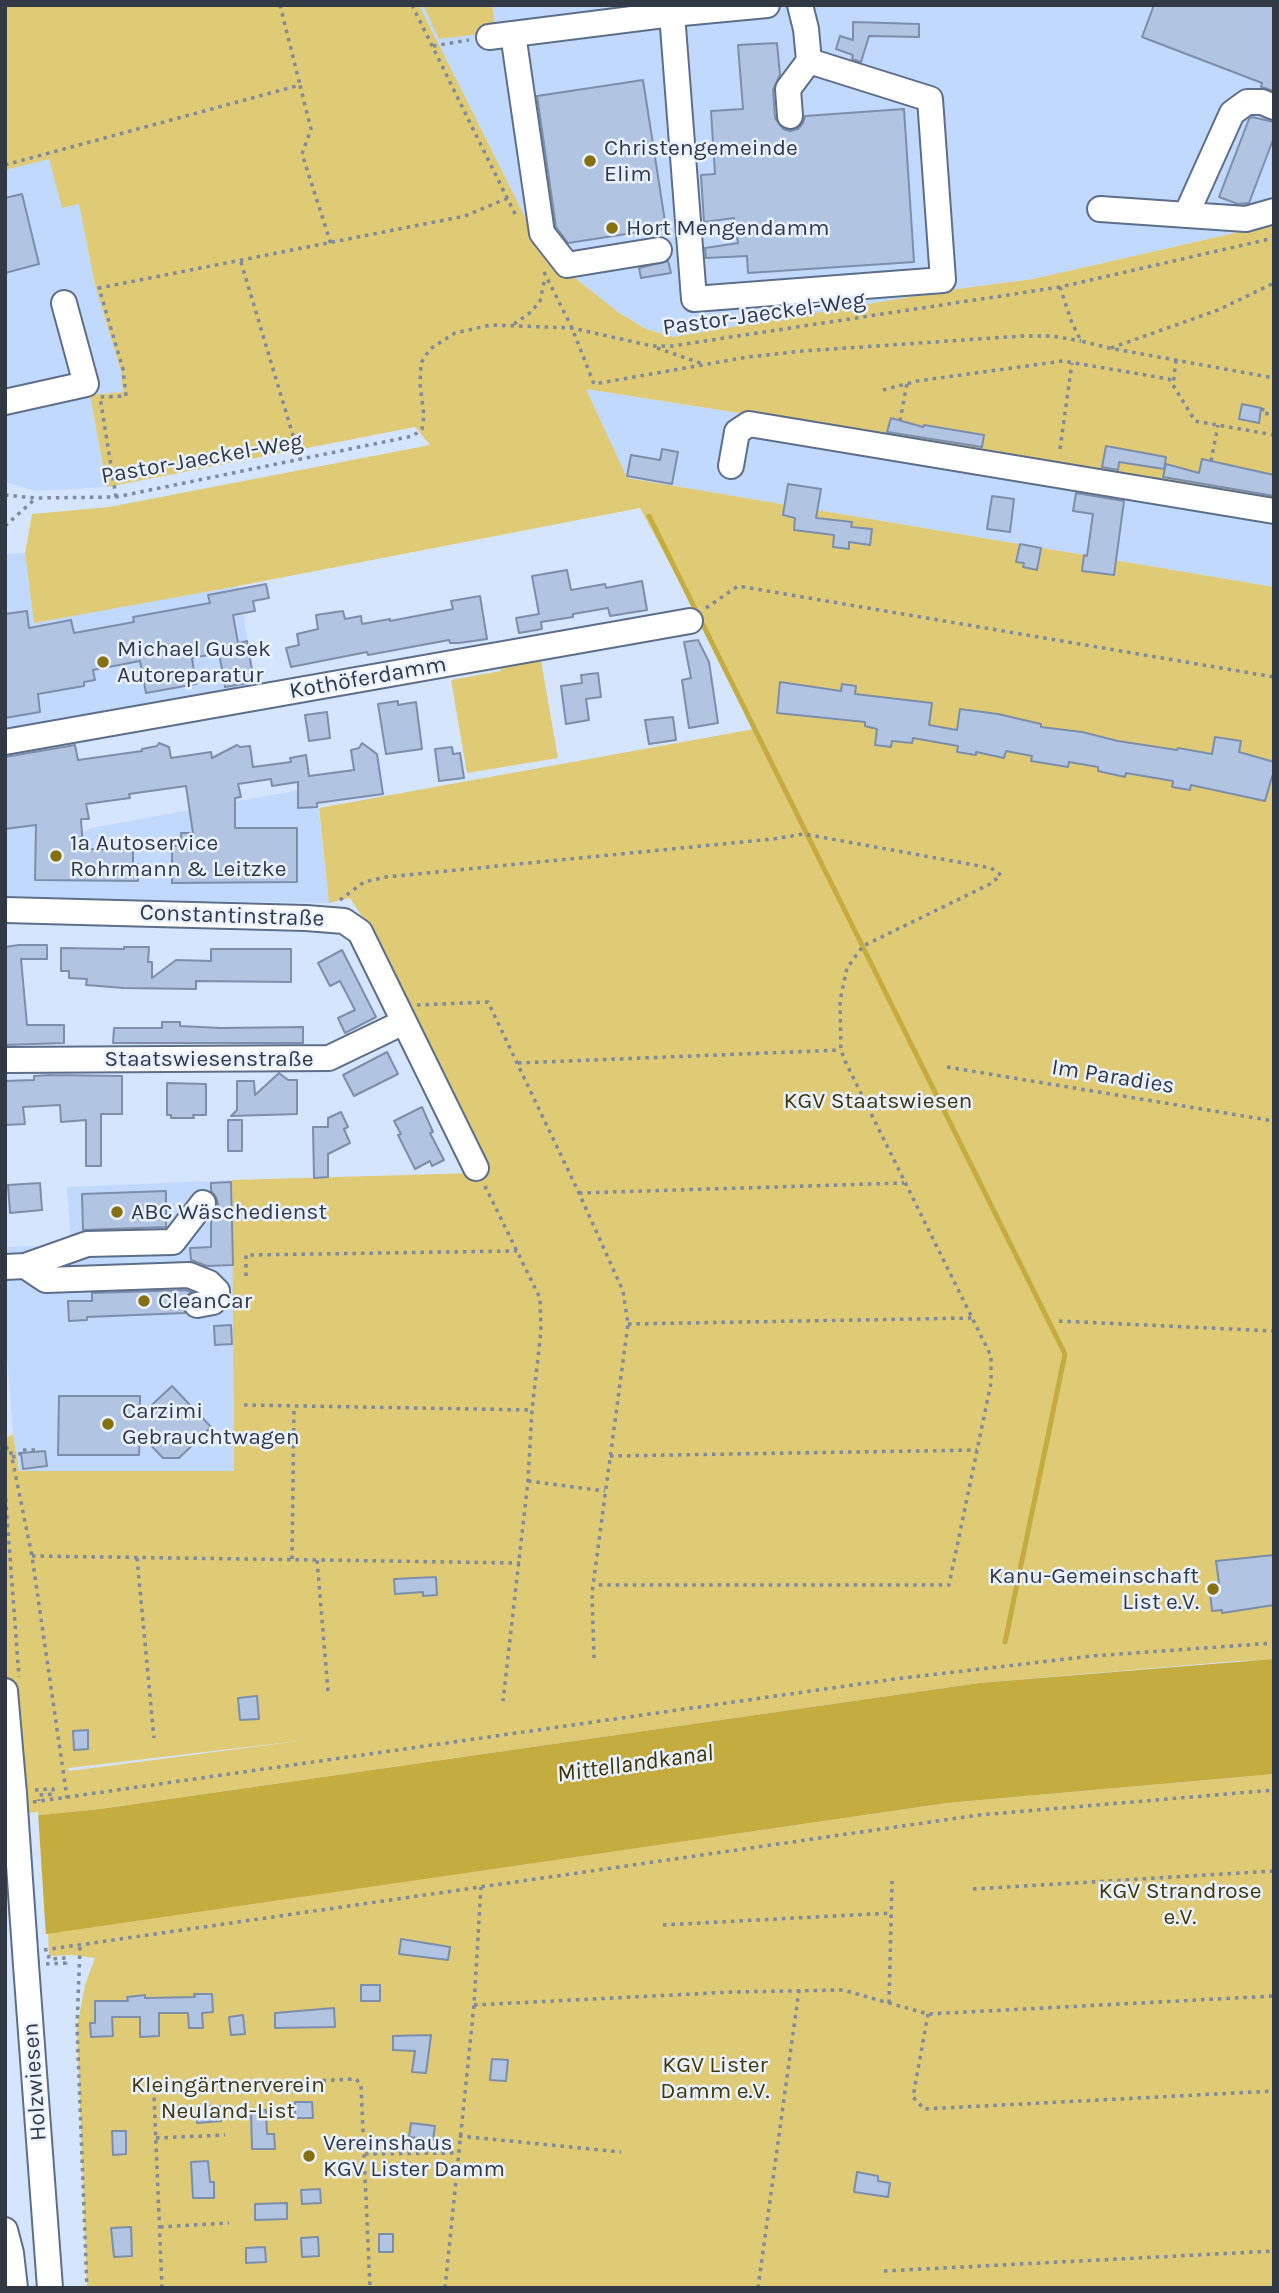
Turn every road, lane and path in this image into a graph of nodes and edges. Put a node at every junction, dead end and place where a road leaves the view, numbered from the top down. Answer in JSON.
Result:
{"nodes":[{"id":1,"x":280,"y":5,"type":"edge"},
{"id":2,"x":412,"y":5,"type":"edge"},
{"id":3,"x":767,"y":5,"type":"edge"},
{"id":4,"x":800,"y":5,"type":"edge"},
{"id":5,"x":671,"y":14,"type":"junction"},
{"id":6,"x":501,"y":35,"type":"junction"},
{"id":7,"x":433,"y":46,"type":"junction"},
{"id":8,"x":809,"y":61,"type":"junction"},
{"id":9,"x":300,"y":85,"type":"junction"},
{"id":10,"x":1274,"y":107,"type":"edge"},
{"id":11,"x":790,"y":116,"type":"dead end"},
{"id":12,"x":5,"y":165,"type":"edge"},
{"id":13,"x":1274,"y":191,"type":"edge"},
{"id":14,"x":508,"y":198,"type":"junction"},
{"id":15,"x":1100,"y":209,"type":"dead end"},
{"id":16,"x":1269,"y":213,"type":"edge"},
{"id":17,"x":1186,"y":215,"type":"junction"},
{"id":18,"x":519,"y":220,"type":"dead end"},
{"id":19,"x":1274,"y":238,"type":"edge"},
{"id":20,"x":331,"y":244,"type":"junction"},
{"id":21,"x":659,"y":250,"type":"dead end"},
{"id":22,"x":241,"y":262,"type":"junction"},
{"id":23,"x":540,"y":265,"type":"dead end"},
{"id":24,"x":546,"y":276,"type":"junction"},
{"id":25,"x":1274,"y":282,"type":"edge"},
{"id":26,"x":1060,"y":288,"type":"junction"},
{"id":27,"x":64,"y":303,"type":"dead end"},
{"id":28,"x":514,"y":324,"type":"junction"},
{"id":29,"x":572,"y":328,"type":"junction"},
{"id":30,"x":1082,"y":341,"type":"junction"},
{"id":31,"x":652,"y":346,"type":"junction"},
{"id":32,"x":1109,"y":348,"type":"junction"},
{"id":33,"x":1176,"y":360,"type":"junction"},
{"id":34,"x":1072,"y":363,"type":"junction"},
{"id":35,"x":705,"y":364,"type":"junction"},
{"id":36,"x":1274,"y":377,"type":"edge"},
{"id":37,"x":907,"y":383,"type":"junction"},
{"id":38,"x":1173,"y":385,"type":"junction"},
{"id":39,"x":883,"y":390,"type":"dead end"},
{"id":40,"x":5,"y":402,"type":"edge"},
{"id":41,"x":1261,"y":409,"type":"dead end"},
{"id":42,"x":1274,"y":415,"type":"edge"},
{"id":43,"x":901,"y":421,"type":"dead end"},
{"id":44,"x":1218,"y":425,"type":"junction"},
{"id":45,"x":1274,"y":435,"type":"edge"},
{"id":46,"x":1060,"y":449,"type":"dead end"},
{"id":47,"x":300,"y":459,"type":"junction"},
{"id":48,"x":1212,"y":461,"type":"dead end"},
{"id":49,"x":731,"y":466,"type":"dead end"},
{"id":50,"x":5,"y":495,"type":"edge"},
{"id":51,"x":116,"y":497,"type":"junction"},
{"id":52,"x":36,"y":498,"type":"junction"},
{"id":53,"x":1274,"y":511,"type":"edge"},
{"id":54,"x":5,"y":526,"type":"edge"},
{"id":55,"x":695,"y":617,"type":"joint"},
{"id":56,"x":1274,"y":677,"type":"edge"},
{"id":57,"x":5,"y":742,"type":"edge"},
{"id":58,"x":5,"y":909,"type":"edge"},
{"id":59,"x":326,"y":918,"type":"junction"},
{"id":60,"x":401,"y":1016,"type":"junction"},
{"id":61,"x":841,"y":1050,"type":"junction"},
{"id":62,"x":5,"y":1060,"type":"edge"},
{"id":63,"x":518,"y":1063,"type":"junction"},
{"id":64,"x":947,"y":1067,"type":"dead end"},
{"id":65,"x":1274,"y":1121,"type":"edge"},
{"id":66,"x":476,"y":1168,"type":"joint"},
{"id":67,"x":904,"y":1183,"type":"junction"},
{"id":68,"x":579,"y":1193,"type":"junction"},
{"id":69,"x":203,"y":1203,"type":"dead end"},
{"id":70,"x":517,"y":1251,"type":"junction"},
{"id":71,"x":15,"y":1266,"type":"edge"},
{"id":72,"x":246,"y":1276,"type":"dead end"},
{"id":73,"x":197,"y":1305,"type":"dead end"},
{"id":74,"x":972,"y":1318,"type":"junction"},
{"id":75,"x":1059,"y":1321,"type":"dead end"},
{"id":76,"x":628,"y":1324,"type":"junction"},
{"id":77,"x":1274,"y":1331,"type":"edge"},
{"id":78,"x":244,"y":1405,"type":"dead end"},
{"id":79,"x":294,"y":1406,"type":"junction"},
{"id":80,"x":532,"y":1410,"type":"junction"},
{"id":81,"x":5,"y":1427,"type":"edge"},
{"id":82,"x":5,"y":1435,"type":"edge"},
{"id":83,"x":35,"y":1443,"type":"dead end"},
{"id":84,"x":5,"y":1448,"type":"edge"},
{"id":85,"x":977,"y":1450,"type":"junction"},
{"id":86,"x":610,"y":1456,"type":"junction"},
{"id":87,"x":11,"y":1457,"type":"junction"},
{"id":88,"x":528,"y":1480,"type":"junction"},
{"id":89,"x":5,"y":1490,"type":"edge"},
{"id":90,"x":605,"y":1491,"type":"junction"},
{"id":91,"x":32,"y":1556,"type":"junction"},
{"id":92,"x":137,"y":1558,"type":"junction"},
{"id":93,"x":292,"y":1559,"type":"junction"},
{"id":94,"x":317,"y":1560,"type":"junction"},
{"id":95,"x":520,"y":1563,"type":"junction"},
{"id":96,"x":594,"y":1585,"type":"junction"},
{"id":97,"x":1274,"y":1643,"type":"edge"},
{"id":98,"x":594,"y":1658,"type":"dead end"},
{"id":99,"x":12,"y":1685,"type":"edge"},
{"id":100,"x":328,"y":1691,"type":"dead end"},
{"id":101,"x":503,"y":1701,"type":"dead end"},
{"id":102,"x":154,"y":1738,"type":"dead end"},
{"id":103,"x":1274,"y":1790,"type":"edge"},
{"id":104,"x":28,"y":1792,"type":"junction"},
{"id":105,"x":39,"y":1802,"type":"dead end"},
{"id":106,"x":1274,"y":1871,"type":"edge"},
{"id":107,"x":892,"y":1881,"type":"dead end"},
{"id":108,"x":481,"y":1887,"type":"junction"},
{"id":109,"x":972,"y":1889,"type":"dead end"},
{"id":110,"x":891,"y":1913,"type":"junction"},
{"id":111,"x":663,"y":1925,"type":"dead end"},
{"id":112,"x":80,"y":1946,"type":"junction"},
{"id":113,"x":48,"y":1950,"type":"junction"},
{"id":114,"x":37,"y":1960,"type":"junction"},
{"id":115,"x":799,"y":1990,"type":"junction"},
{"id":116,"x":1274,"y":1996,"type":"edge"},
{"id":117,"x":889,"y":2003,"type":"junction"},
{"id":118,"x":474,"y":2005,"type":"junction"},
{"id":119,"x":928,"y":2014,"type":"junction"},
{"id":120,"x":1274,"y":2091,"type":"edge"},
{"id":121,"x":225,"y":2134,"type":"dead end"},
{"id":122,"x":459,"y":2136,"type":"junction"},
{"id":123,"x":156,"y":2138,"type":"junction"},
{"id":124,"x":621,"y":2152,"type":"dead end"},
{"id":125,"x":458,"y":2153,"type":"junction"},
{"id":126,"x":365,"y":2154,"type":"junction"},
{"id":127,"x":229,"y":2223,"type":"dead end"},
{"id":128,"x":160,"y":2227,"type":"junction"},
{"id":129,"x":5,"y":2230,"type":"edge"},
{"id":130,"x":1274,"y":2251,"type":"edge"},
{"id":131,"x":884,"y":2271,"type":"dead end"},
{"id":132,"x":15,"y":2288,"type":"edge"},
{"id":133,"x":50,"y":2288,"type":"edge"},
{"id":134,"x":87,"y":2288,"type":"edge"},
{"id":135,"x":162,"y":2288,"type":"edge"},
{"id":136,"x":370,"y":2288,"type":"edge"},
{"id":137,"x":445,"y":2288,"type":"edge"},
{"id":138,"x":758,"y":2288,"type":"edge"}],
"edges":[{"from":1,"to":9,"type":"path"},
{"from":2,"to":7,"type":"path"},
{"from":3,"to":5,"type":"street"},
{"from":4,"to":8,"type":"street"},
{"from":5,"to":6,"type":"street"},
{"from":5,"to":8,"type":"street"},
{"from":6,"to":7,"type":"path"},
{"from":6,"to":21,"type":"street"},
{"from":7,"to":14,"type":"path"},
{"from":8,"to":11,"type":"street"},
{"from":9,"to":12,"type":"path"},
{"from":9,"to":20,"type":"path"},
{"from":10,"to":17,"type":"street"},
{"from":13,"to":16,"type":"street"},
{"from":14,"to":18,"type":"path"},
{"from":14,"to":20,"type":"path"},
{"from":15,"to":17,"type":"street"},
{"from":16,"to":17,"type":"street"},
{"from":19,"to":26,"type":"path","name":"Pastor-Jaeckel-Weg"},
{"from":20,"to":22,"type":"path"},
{"from":22,"to":47,"type":"path"},
{"from":22,"to":51,"type":"path"},
{"from":23,"to":24,"type":"path"},
{"from":24,"to":28,"type":"path"},
{"from":24,"to":29,"type":"path"},
{"from":25,"to":32,"type":"path"},
{"from":26,"to":30,"type":"path"},
{"from":26,"to":31,"type":"path","name":"Pastor-Jaeckel-Weg"},
{"from":27,"to":40,"type":"street"},
{"from":28,"to":29,"type":"path","name":"Pastor-Jaeckel-Weg"},
{"from":28,"to":47,"type":"path","name":"Pastor-Jaeckel-Weg"},
{"from":29,"to":31,"type":"path","name":"Pastor-Jaeckel-Weg"},
{"from":29,"to":35,"type":"path"},
{"from":30,"to":32,"type":"path"},
{"from":30,"to":35,"type":"path"},
{"from":31,"to":35,"type":"path"},
{"from":32,"to":33,"type":"path"},
{"from":33,"to":36,"type":"path"},
{"from":33,"to":38,"type":"path"},
{"from":34,"to":37,"type":"path"},
{"from":34,"to":38,"type":"path"},
{"from":34,"to":46,"type":"path"},
{"from":37,"to":39,"type":"path"},
{"from":37,"to":43,"type":"path"},
{"from":38,"to":44,"type":"path"},
{"from":41,"to":42,"type":"path"},
{"from":44,"to":45,"type":"path"},
{"from":44,"to":48,"type":"path"},
{"from":47,"to":51,"type":"path","name":"Pastor-Jaeckel-Weg"},
{"from":49,"to":53,"type":"street"},
{"from":50,"to":52,"type":"path","name":"Pastor-Jaeckel-Weg"},
{"from":51,"to":52,"type":"path","name":"Pastor-Jaeckel-Weg"},
{"from":52,"to":54,"type":"path"},
{"from":55,"to":56,"type":"path"},
{"from":55,"to":57,"type":"street","name":"Kothöferdamm"},
{"from":58,"to":59,"type":"street","name":"Constantinstraße"},
{"from":59,"to":60,"type":"street","name":"Constantinstraße"},
{"from":59,"to":61,"type":"path"},
{"from":60,"to":62,"type":"street","name":"Staatswiesenstraße"},
{"from":60,"to":63,"type":"path"},
{"from":60,"to":66,"type":"street","name":"Constantinstraße"},
{"from":61,"to":63,"type":"path"},
{"from":61,"to":67,"type":"path"},
{"from":63,"to":68,"type":"path"},
{"from":64,"to":65,"type":"path","name":"Im Paradies"},
{"from":66,"to":70,"type":"path"},
{"from":67,"to":68,"type":"path"},
{"from":67,"to":74,"type":"path"},
{"from":68,"to":76,"type":"path"},
{"from":69,"to":71,"type":"street"},
{"from":70,"to":72,"type":"path"},
{"from":70,"to":80,"type":"path"},
{"from":71,"to":73,"type":"street"},
{"from":74,"to":76,"type":"path"},
{"from":74,"to":85,"type":"path"},
{"from":75,"to":77,"type":"path"},
{"from":76,"to":86,"type":"path"},
{"from":78,"to":79,"type":"path"},
{"from":79,"to":80,"type":"path"},
{"from":79,"to":93,"type":"path"},
{"from":80,"to":88,"type":"path"},
{"from":81,"to":82,"type":"path"},
{"from":83,"to":87,"type":"path"},
{"from":84,"to":87,"type":"path"},
{"from":85,"to":86,"type":"path"},
{"from":85,"to":96,"type":"path"},
{"from":86,"to":90,"type":"path"},
{"from":87,"to":91,"type":"path"},
{"from":88,"to":90,"type":"path"},
{"from":88,"to":95,"type":"path"},
{"from":89,"to":99,"type":"path"},
{"from":90,"to":96,"type":"path"},
{"from":91,"to":92,"type":"path"},
{"from":91,"to":97,"type":"path"},
{"from":92,"to":93,"type":"path"},
{"from":92,"to":102,"type":"path"},
{"from":93,"to":94,"type":"path"},
{"from":94,"to":95,"type":"path"},
{"from":94,"to":100,"type":"path"},
{"from":95,"to":101,"type":"path"},
{"from":96,"to":98,"type":"path"},
{"from":99,"to":104,"type":"street","name":"Holzwiesen"},
{"from":103,"to":108,"type":"path"},
{"from":104,"to":105,"type":"path"},
{"from":104,"to":114,"type":"street","name":"Holzwiesen","bridge":true},
{"from":106,"to":109,"type":"path"},
{"from":107,"to":110,"type":"path"},
{"from":108,"to":112,"type":"path"},
{"from":108,"to":118,"type":"path"},
{"from":110,"to":111,"type":"path"},
{"from":110,"to":117,"type":"path"},
{"from":112,"to":113,"type":"path"},
{"from":112,"to":134,"type":"path"},
{"from":113,"to":114,"type":"path"},
{"from":113,"to":114,"type":"path"},
{"from":114,"to":133,"type":"street","name":"Holzwiesen"},
{"from":115,"to":117,"type":"path"},
{"from":115,"to":118,"type":"path"},
{"from":115,"to":138,"type":"path"},
{"from":116,"to":119,"type":"path"},
{"from":117,"to":119,"type":"path"},
{"from":118,"to":122,"type":"path"},
{"from":119,"to":120,"type":"path"},
{"from":121,"to":123,"type":"path"},
{"from":122,"to":124,"type":"path"},
{"from":122,"to":125,"type":"path"},
{"from":123,"to":126,"type":"path"},
{"from":123,"to":128,"type":"path"},
{"from":125,"to":126,"type":"path"},
{"from":125,"to":137,"type":"path"},
{"from":126,"to":136,"type":"path"},
{"from":127,"to":128,"type":"path"},
{"from":128,"to":135,"type":"path"},
{"from":129,"to":132,"type":"street"},
{"from":130,"to":131,"type":"path"}]}
